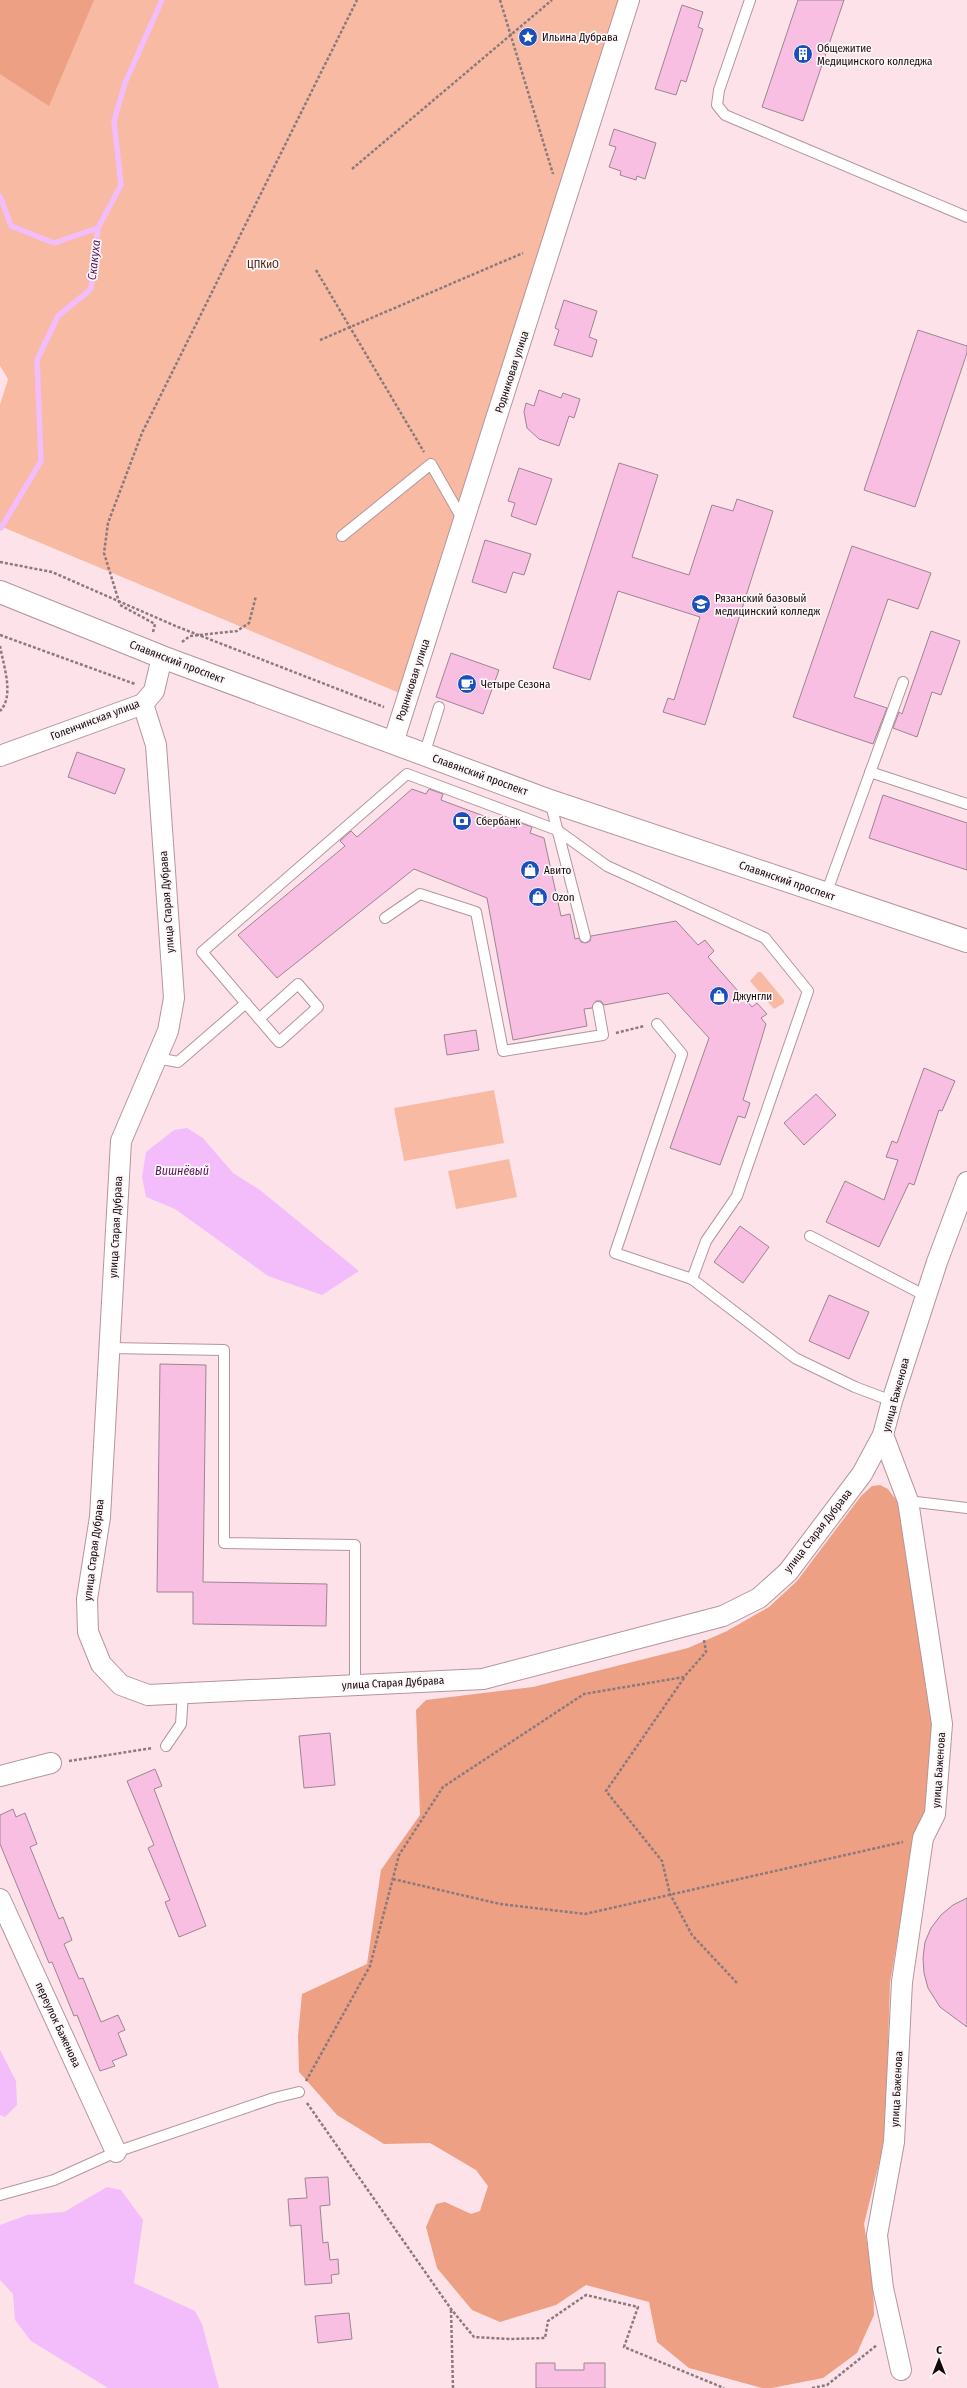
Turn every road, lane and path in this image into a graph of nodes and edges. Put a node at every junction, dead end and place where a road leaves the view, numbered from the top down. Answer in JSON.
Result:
{"nodes":[{"id":1,"x":357,"y":0,"type":"edge"},
{"id":2,"x":500,"y":0,"type":"edge"},
{"id":3,"x":552,"y":0,"type":"edge"},
{"id":4,"x":629,"y":0,"type":"edge"},
{"id":5,"x":750,"y":0,"type":"edge"},
{"id":6,"x":512,"y":35,"type":"junction"},
{"id":7,"x":352,"y":169,"type":"dead end"},
{"id":8,"x":564,"y":208,"type":"junction"},
{"id":9,"x":967,"y":217,"type":"edge"},
{"id":10,"x":523,"y":253,"type":"dead end"},
{"id":11,"x":316,"y":270,"type":"dead end"},
{"id":12,"x":350,"y":327,"type":"junction"},
{"id":13,"x":320,"y":340,"type":"dead end"},
{"id":14,"x":431,"y":464,"type":"junction"},
{"id":15,"x":464,"y":523,"type":"junction"},
{"id":16,"x":342,"y":536,"type":"dead end"},
{"id":17,"x":0,"y":562,"type":"edge"},
{"id":18,"x":0,"y":592,"type":"edge"},
{"id":19,"x":256,"y":596,"type":"dead end"},
{"id":20,"x":118,"y":600,"type":"junction"},
{"id":21,"x":0,"y":635,"type":"edge"},
{"id":22,"x":201,"y":635,"type":"junction"},
{"id":23,"x":0,"y":646,"type":"edge"},
{"id":24,"x":156,"y":654,"type":"junction"},
{"id":25,"x":903,"y":682,"type":"dead end"},
{"id":26,"x":148,"y":697,"type":"junction"},
{"id":27,"x":440,"y":707,"type":"dead end"},
{"id":28,"x":0,"y":711,"type":"edge"},
{"id":29,"x":402,"y":714,"type":"junction"},
{"id":30,"x":393,"y":743,"type":"junction"},
{"id":31,"x":424,"y":755,"type":"junction"},
{"id":32,"x":0,"y":756,"type":"edge"},
{"id":33,"x":870,"y":772,"type":"junction"},
{"id":34,"x":550,"y":801,"type":"junction"},
{"id":35,"x":967,"y":804,"type":"edge"},
{"id":36,"x":557,"y":830,"type":"junction"},
{"id":37,"x":826,"y":894,"type":"junction"},
{"id":38,"x":385,"y":918,"type":"dead end"},
{"id":39,"x":585,"y":937,"type":"dead end"},
{"id":40,"x":967,"y":941,"type":"edge"},
{"id":41,"x":246,"y":1003,"type":"junction"},
{"id":42,"x":598,"y":1007,"type":"dead end"},
{"id":43,"x":259,"y":1019,"type":"junction"},
{"id":44,"x":657,"y":1024,"type":"dead end"},
{"id":45,"x":647,"y":1026,"type":"dead end"},
{"id":46,"x":625,"y":1030,"type":"dead end"},
{"id":47,"x":157,"y":1058,"type":"junction"},
{"id":48,"x":967,"y":1182,"type":"edge"},
{"id":49,"x":810,"y":1236,"type":"dead end"},
{"id":50,"x":692,"y":1279,"type":"junction"},
{"id":51,"x":926,"y":1296,"type":"junction"},
{"id":52,"x":109,"y":1348,"type":"junction"},
{"id":53,"x":892,"y":1401,"type":"junction"},
{"id":54,"x":884,"y":1435,"type":"junction"},
{"id":55,"x":908,"y":1501,"type":"junction"},
{"id":56,"x":967,"y":1508,"type":"edge"},
{"id":57,"x":701,"y":1622,"type":"junction"},
{"id":58,"x":684,"y":1677,"type":"junction"},
{"id":59,"x":355,"y":1685,"type":"junction"},
{"id":60,"x":182,"y":1693,"type":"junction"},
{"id":61,"x":166,"y":1746,"type":"joint"},
{"id":62,"x":51,"y":1763,"type":"joint"},
{"id":63,"x":0,"y":1776,"type":"edge"},
{"id":64,"x":924,"y":1838,"type":"junction"},
{"id":65,"x":393,"y":1879,"type":"junction"},
{"id":66,"x":670,"y":1894,"type":"junction"},
{"id":67,"x":0,"y":1899,"type":"edge"},
{"id":68,"x":738,"y":1984,"type":"dead end"},
{"id":69,"x":299,"y":2092,"type":"junction"},
{"id":70,"x":116,"y":2152,"type":"junction"},
{"id":71,"x":0,"y":2195,"type":"edge"},
{"id":72,"x":451,"y":2309,"type":"junction"},
{"id":73,"x":893,"y":2332,"type":"junction"},
{"id":74,"x":901,"y":2370,"type":"dead end"},
{"id":75,"x":827,"y":2387,"type":"edge"},
{"id":76,"x":453,"y":2388,"type":"edge"},
{"id":77,"x":724,"y":2388,"type":"edge"},
{"id":78,"x":812,"y":2388,"type":"edge"}],
"edges":[{"from":1,"to":20,"type":"path"},
{"from":2,"to":6,"type":"path"},
{"from":3,"to":6,"type":"path"},
{"from":4,"to":8,"type":"street","name":"Родниковая улица"},
{"from":5,"to":9,"type":"lane"},
{"from":6,"to":7,"type":"path"},
{"from":6,"to":8,"type":"path"},
{"from":8,"to":15,"type":"street","name":"Родниковая улица"},
{"from":10,"to":12,"type":"path"},
{"from":11,"to":12,"type":"path"},
{"from":12,"to":13,"type":"path"},
{"from":12,"to":14,"type":"path"},
{"from":14,"to":15,"type":"lane"},
{"from":14,"to":16,"type":"lane"},
{"from":15,"to":29,"type":"street","name":"Родниковая улица"},
{"from":17,"to":20,"type":"path"},
{"from":18,"to":24,"type":"street","name":"Славянский проспект"},
{"from":19,"to":22,"type":"path"},
{"from":20,"to":22,"type":"path"},
{"from":20,"to":24,"type":"path"},
{"from":21,"to":26,"type":"path"},
{"from":22,"to":24,"type":"path"},
{"from":22,"to":29,"type":"path"},
{"from":23,"to":28,"type":"path"},
{"from":24,"to":26,"type":"street"},
{"from":24,"to":30,"type":"street","name":"Славянский проспект"},
{"from":25,"to":33,"type":"lane"},
{"from":26,"to":32,"type":"street","name":"Голенчинская улица"},
{"from":26,"to":47,"type":"street","name":"улица Старая Дубрава"},
{"from":27,"to":31,"type":"lane"},
{"from":29,"to":30,"type":"street","name":"Родниковая улица"},
{"from":30,"to":31,"type":"street","name":"Славянский проспект"},
{"from":31,"to":34,"type":"street","name":"Славянский проспект"},
{"from":33,"to":35,"type":"lane"},
{"from":33,"to":37,"type":"lane"},
{"from":34,"to":36,"type":"lane"},
{"from":34,"to":37,"type":"street","name":"Славянский проспект"},
{"from":36,"to":39,"type":"lane"},
{"from":36,"to":41,"type":"lane"},
{"from":36,"to":50,"type":"lane"},
{"from":37,"to":40,"type":"street","name":"Славянский проспект"},
{"from":38,"to":42,"type":"lane"},
{"from":41,"to":43,"type":"lane"},
{"from":41,"to":47,"type":"lane"},
{"from":43,"to":43,"type":"lane"},
{"from":44,"to":50,"type":"lane"},
{"from":45,"to":46,"type":"path"},
{"from":47,"to":52,"type":"street","name":"улица Старая Дубрава"},
{"from":48,"to":51,"type":"street","name":"улица Баженова"},
{"from":49,"to":51,"type":"lane"},
{"from":50,"to":53,"type":"lane"},
{"from":51,"to":53,"type":"street","name":"улица Баженова"},
{"from":52,"to":59,"type":"lane"},
{"from":52,"to":60,"type":"street","name":"улица Старая Дубрава"},
{"from":53,"to":54,"type":"street","name":"улица Баженова"},
{"from":54,"to":55,"type":"street","name":"улица Баженова"},
{"from":54,"to":57,"type":"street","name":"улица Старая Дубрава"},
{"from":55,"to":56,"type":"lane"},
{"from":55,"to":64,"type":"street","name":"улица Баженова"},
{"from":57,"to":58,"type":"path"},
{"from":57,"to":59,"type":"street","name":"улица Старая Дубрава"},
{"from":58,"to":65,"type":"path"},
{"from":58,"to":66,"type":"path"},
{"from":59,"to":60,"type":"street","name":"улица Старая Дубрава"},
{"from":60,"to":61,"type":"lane"},
{"from":61,"to":62,"type":"path"},
{"from":62,"to":63,"type":"street"},
{"from":64,"to":66,"type":"path"},
{"from":64,"to":73,"type":"street","name":"улица Баженова"},
{"from":65,"to":66,"type":"path"},
{"from":65,"to":69,"type":"path"},
{"from":66,"to":68,"type":"path"},
{"from":67,"to":70,"type":"street","name":"переулок Баженова"},
{"from":69,"to":70,"type":"lane"},
{"from":69,"to":72,"type":"path"},
{"from":70,"to":71,"type":"lane"},
{"from":72,"to":76,"type":"path"},
{"from":72,"to":77,"type":"path"},
{"from":73,"to":74,"type":"street","name":"улица Баженова"},
{"from":73,"to":75,"type":"path"},
{"from":75,"to":78,"type":"path"}]}
